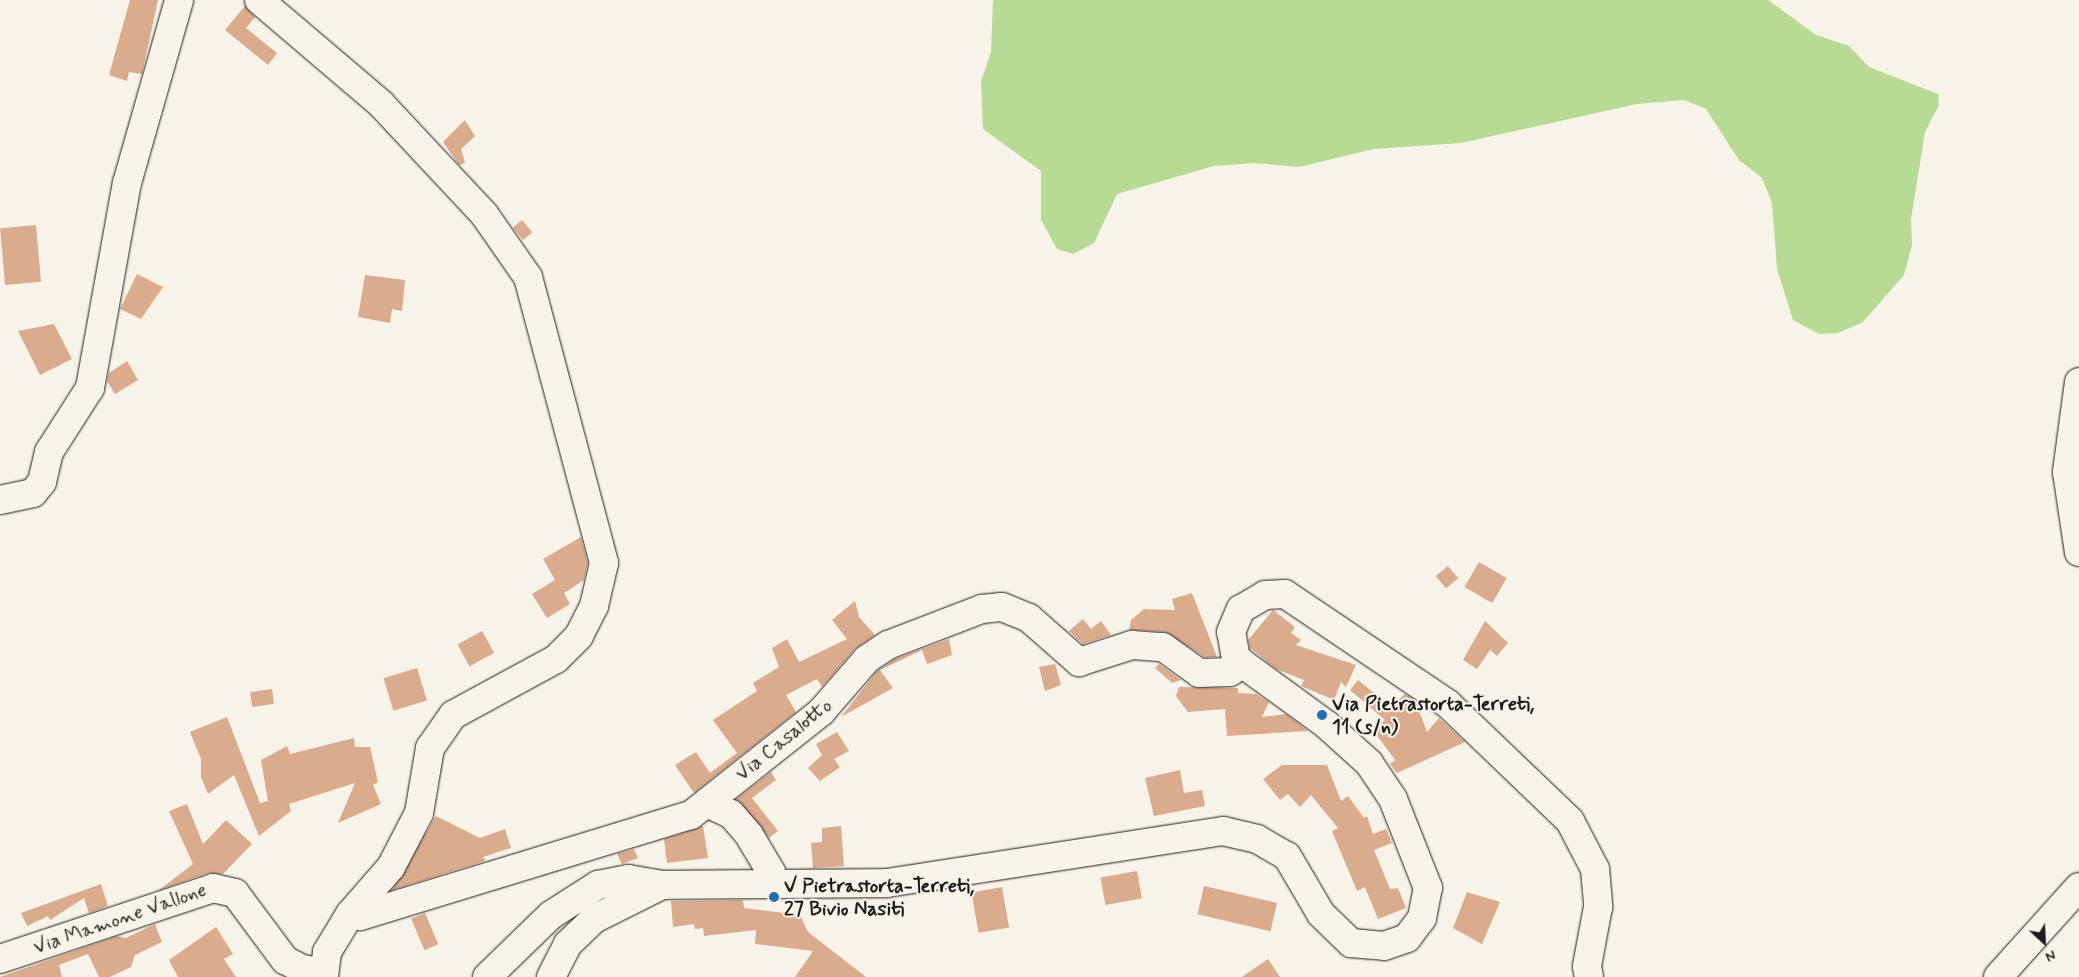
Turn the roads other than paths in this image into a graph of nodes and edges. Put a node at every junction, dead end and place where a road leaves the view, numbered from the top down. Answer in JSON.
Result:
{"nodes":[{"id":1,"x":179,"y":0,"type":"edge"},
{"id":2,"x":259,"y":0,"type":"edge"},
{"id":3,"x":2079,"y":382,"type":"edge"},
{"id":4,"x":0,"y":500,"type":"edge"},
{"id":5,"x":2079,"y":552,"type":"edge"},
{"id":6,"x":1242,"y":663,"type":"junction"},
{"id":7,"x":707,"y":803,"type":"junction"},
{"id":8,"x":771,"y":884,"type":"junction"},
{"id":9,"x":662,"y":885,"type":"junction"},
{"id":10,"x":2079,"y":887,"type":"edge"},
{"id":11,"x":350,"y":914,"type":"junction"},
{"id":12,"x":0,"y":960,"type":"edge"},
{"id":13,"x":324,"y":975,"type":"edge"},
{"id":14,"x":487,"y":977,"type":"edge"},
{"id":15,"x":551,"y":977,"type":"edge"},
{"id":16,"x":1589,"y":977,"type":"edge"},
{"id":17,"x":1998,"y":977,"type":"edge"}],
"edges":[{"from":1,"to":4,"type":"street"},
{"from":2,"to":11,"type":"street"},
{"from":3,"to":5,"type":"street"},
{"from":6,"to":7,"type":"street","name":"Via Casalotto"},
{"from":6,"to":8,"type":"street"},
{"from":6,"to":16,"type":"street"},
{"from":7,"to":8,"type":"street"},
{"from":7,"to":11,"type":"street","name":"Via Casalotto"},
{"from":8,"to":9,"type":"street"},
{"from":9,"to":14,"type":"street"},
{"from":9,"to":15,"type":"street"},
{"from":10,"to":17,"type":"street"},
{"from":11,"to":13,"type":"street"},
{"from":12,"to":13,"type":"street","name":"Via Mamone Vallone"}]}
